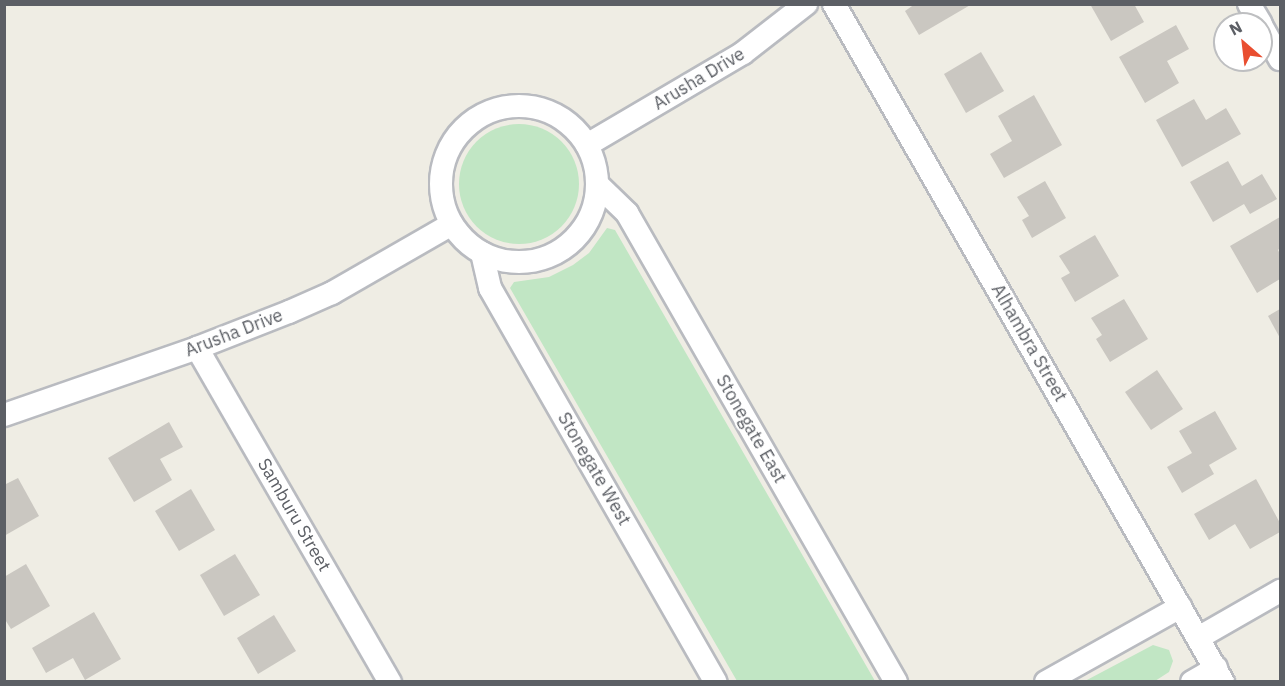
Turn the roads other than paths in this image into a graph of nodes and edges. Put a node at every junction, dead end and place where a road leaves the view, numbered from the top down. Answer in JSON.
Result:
{"nodes":[{"id":1,"x":806,"y":4,"type":"edge"},
{"id":2,"x":834,"y":4,"type":"edge"},
{"id":3,"x":1273,"y":44,"type":"edge"},
{"id":4,"x":1281,"y":58,"type":"edge"},
{"id":5,"x":587,"y":145,"type":"junction"},
{"id":6,"x":597,"y":184,"type":"junction"},
{"id":7,"x":452,"y":224,"type":"junction"},
{"id":8,"x":482,"y":253,"type":"junction"},
{"id":9,"x":197,"y":348,"type":"junction"},
{"id":10,"x":4,"y":415,"type":"edge"},
{"id":11,"x":1281,"y":591,"type":"edge"},
{"id":12,"x":1180,"y":607,"type":"junction"},
{"id":13,"x":1198,"y":638,"type":"junction"},
{"id":14,"x":1220,"y":675,"type":"edge"},
{"id":15,"x":390,"y":681,"type":"edge"},
{"id":16,"x":716,"y":681,"type":"edge"},
{"id":17,"x":896,"y":681,"type":"edge"},
{"id":18,"x":1046,"y":681,"type":"edge"},
{"id":19,"x":1192,"y":681,"type":"edge"}],
"edges":[{"from":1,"to":5,"type":"street","name":"Arusha Drive"},
{"from":2,"to":12,"type":"street","name":"Alhambra Street"},
{"from":3,"to":4,"type":"street"},
{"from":5,"to":6,"type":"street"},
{"from":5,"to":7,"type":"street"},
{"from":6,"to":8,"type":"street"},
{"from":6,"to":17,"type":"street","name":"Stonegate East"},
{"from":7,"to":8,"type":"street"},
{"from":7,"to":9,"type":"street","name":"Arusha Drive"},
{"from":8,"to":16,"type":"street","name":"Stonegate West"},
{"from":9,"to":10,"type":"street","name":"Arusha Drive"},
{"from":9,"to":15,"type":"street","name":"Samburu Street"},
{"from":11,"to":13,"type":"street"},
{"from":12,"to":13,"type":"street","name":"Alhambra Street"},
{"from":12,"to":18,"type":"street"},
{"from":13,"to":14,"type":"street","name":"Alhambra Street"},
{"from":14,"to":19,"type":"street"}]}
